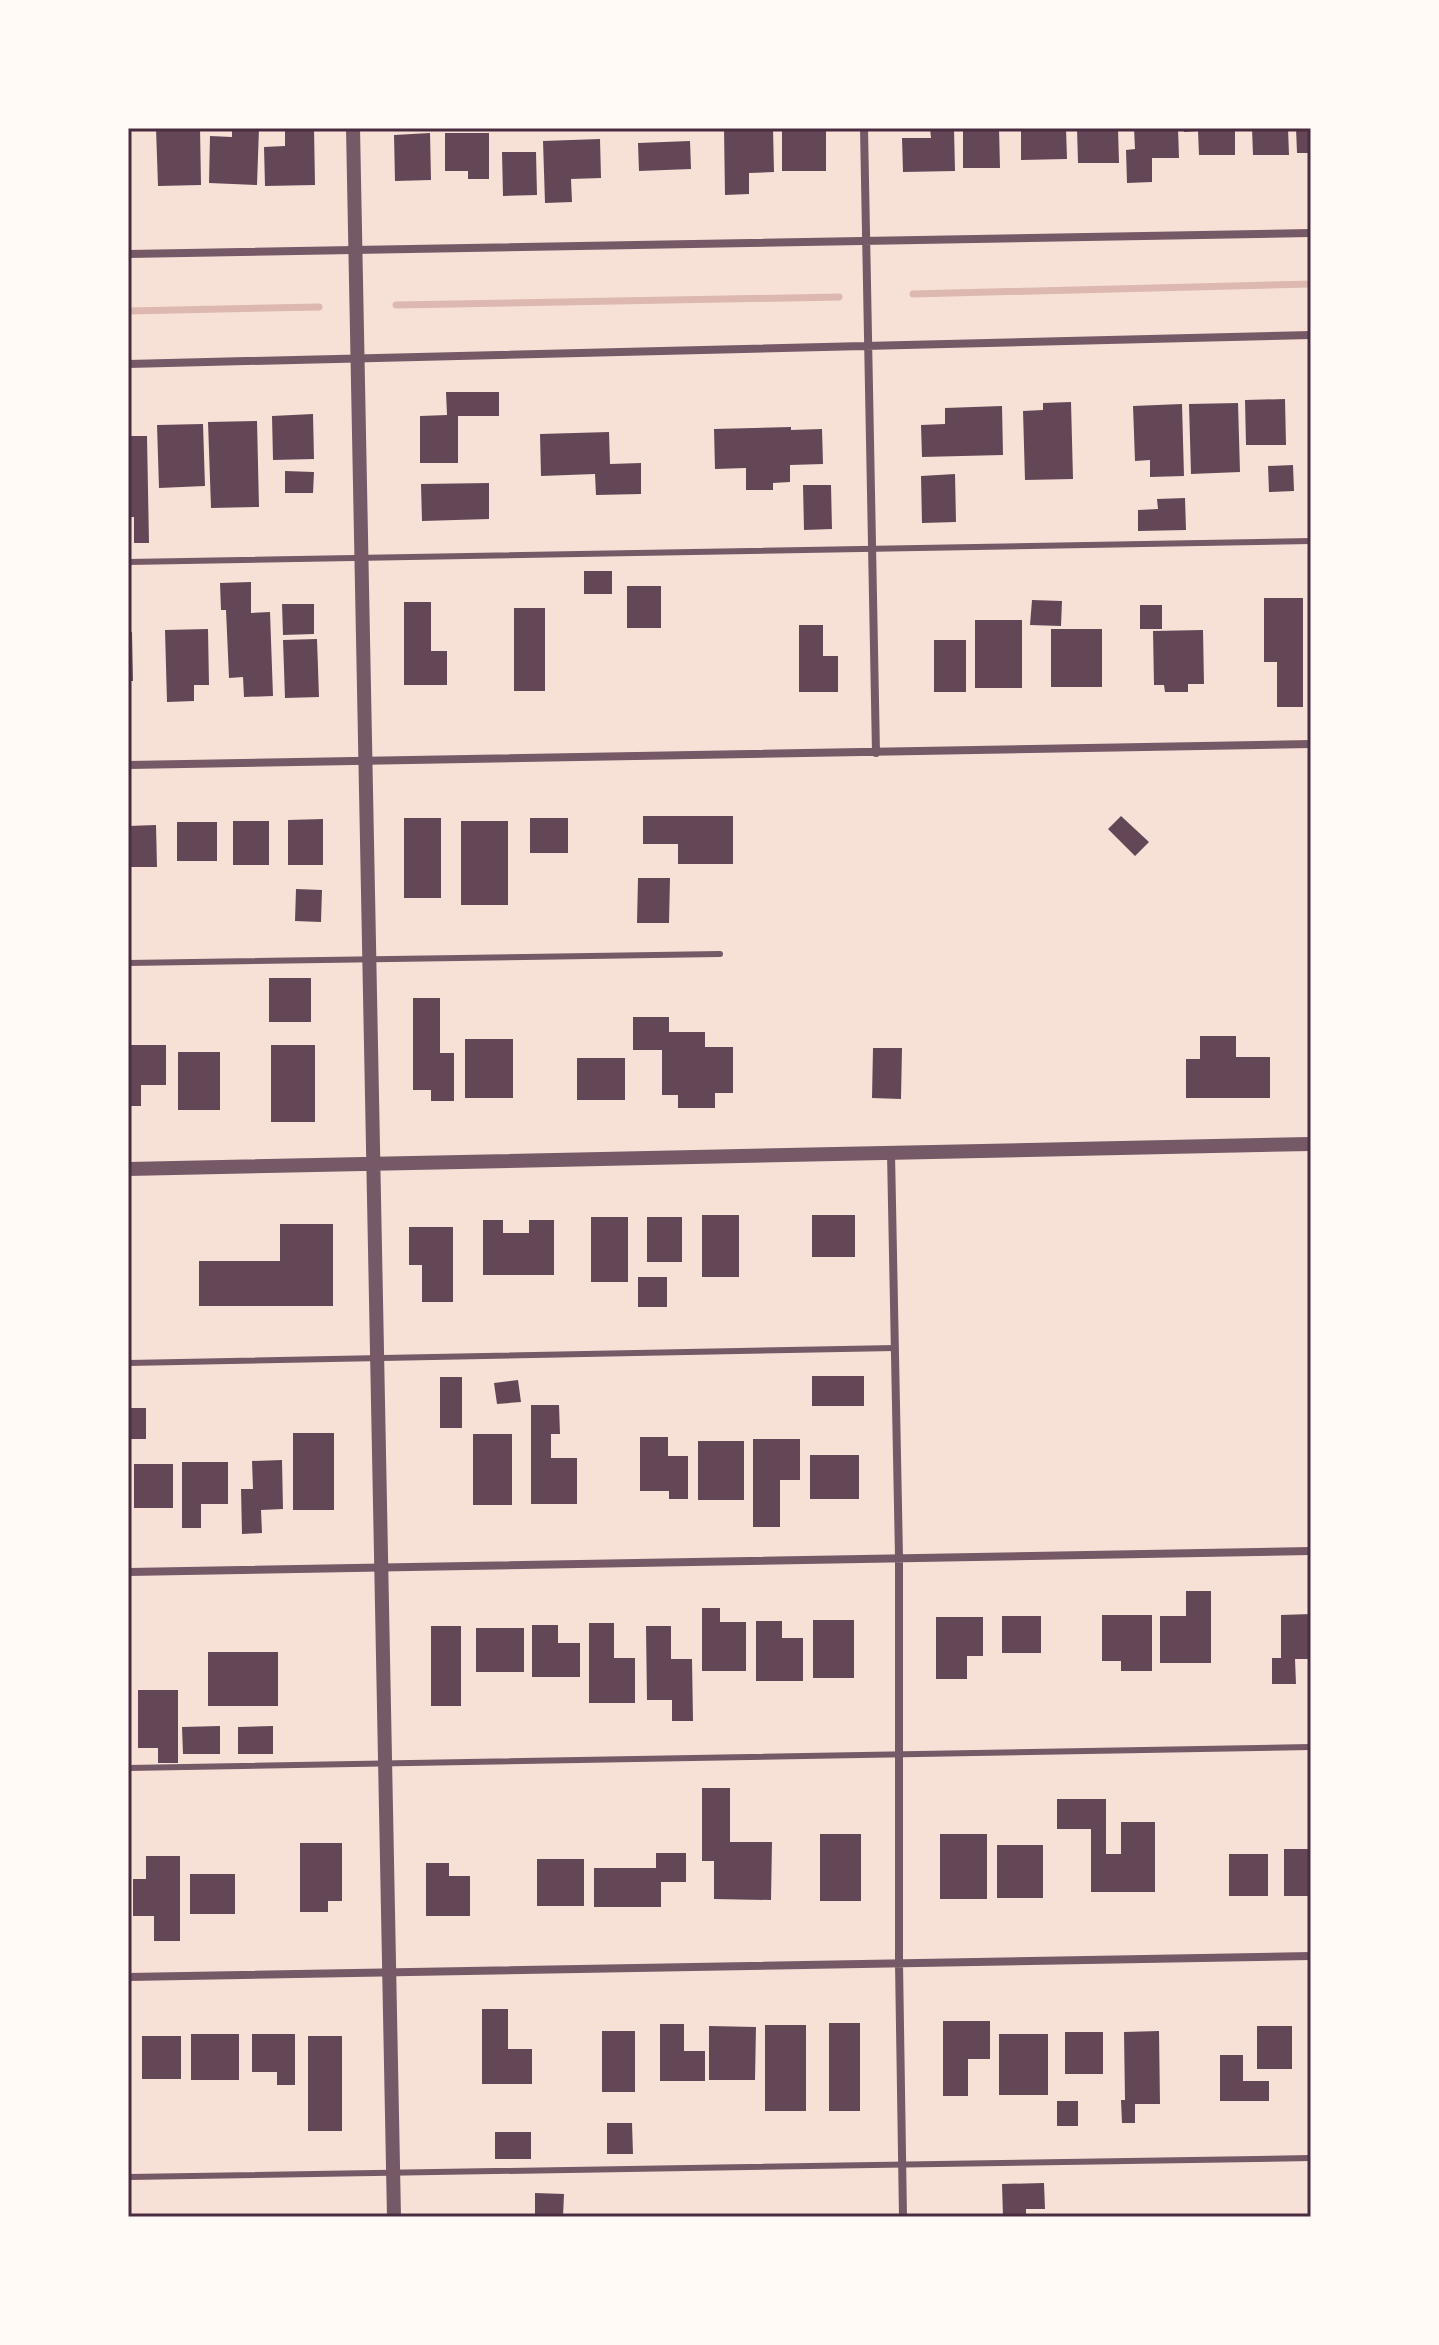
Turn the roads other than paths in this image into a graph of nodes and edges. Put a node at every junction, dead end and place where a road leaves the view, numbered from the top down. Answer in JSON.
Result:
{"nodes":[{"id":1,"x":353,"y":128,"type":"edge"},
{"id":2,"x":864,"y":128,"type":"edge"},
{"id":3,"x":1311,"y":233,"type":"edge"},
{"id":4,"x":866,"y":241,"type":"junction"},
{"id":5,"x":355,"y":250,"type":"junction"},
{"id":6,"x":128,"y":254,"type":"edge"},
{"id":7,"x":1311,"y":335,"type":"edge"},
{"id":8,"x":868,"y":346,"type":"junction"},
{"id":9,"x":357,"y":359,"type":"junction"},
{"id":10,"x":128,"y":364,"type":"edge"},
{"id":11,"x":1311,"y":541,"type":"edge"},
{"id":12,"x":872,"y":549,"type":"junction"},
{"id":13,"x":361,"y":558,"type":"junction"},
{"id":14,"x":128,"y":562,"type":"edge"},
{"id":15,"x":1311,"y":744,"type":"edge"},
{"id":16,"x":876,"y":753,"type":"junction"},
{"id":17,"x":366,"y":762,"type":"junction"},
{"id":18,"x":128,"y":765,"type":"edge"},
{"id":19,"x":720,"y":954,"type":"dead end"},
{"id":20,"x":370,"y":959,"type":"junction"},
{"id":21,"x":128,"y":963,"type":"edge"},
{"id":22,"x":1311,"y":1144,"type":"edge"},
{"id":23,"x":891,"y":1153,"type":"junction"},
{"id":24,"x":374,"y":1165,"type":"junction"},
{"id":25,"x":128,"y":1169,"type":"edge"},
{"id":26,"x":895,"y":1348,"type":"junction"},
{"id":27,"x":378,"y":1358,"type":"junction"},
{"id":28,"x":128,"y":1363,"type":"edge"},
{"id":29,"x":1311,"y":1551,"type":"edge"},
{"id":30,"x":899,"y":1557,"type":"junction"},
{"id":31,"x":382,"y":1568,"type":"junction"},
{"id":32,"x":128,"y":1572,"type":"edge"},
{"id":33,"x":1311,"y":1747,"type":"edge"},
{"id":34,"x":899,"y":1754,"type":"junction"},
{"id":35,"x":386,"y":1763,"type":"junction"},
{"id":36,"x":128,"y":1768,"type":"edge"},
{"id":37,"x":1311,"y":1956,"type":"edge"},
{"id":38,"x":899,"y":1963,"type":"junction"},
{"id":39,"x":390,"y":1972,"type":"junction"},
{"id":40,"x":128,"y":1977,"type":"edge"},
{"id":41,"x":1311,"y":2158,"type":"edge"},
{"id":42,"x":902,"y":2165,"type":"junction"},
{"id":43,"x":393,"y":2172,"type":"junction"},
{"id":44,"x":128,"y":2177,"type":"edge"},
{"id":45,"x":394,"y":2217,"type":"edge"},
{"id":46,"x":903,"y":2217,"type":"edge"}],
"edges":[{"from":1,"to":5,"type":"street"},
{"from":2,"to":4,"type":"street"},
{"from":3,"to":4,"type":"street"},
{"from":4,"to":5,"type":"street"},
{"from":4,"to":8,"type":"street"},
{"from":5,"to":6,"type":"street"},
{"from":5,"to":9,"type":"street"},
{"from":7,"to":8,"type":"street"},
{"from":8,"to":9,"type":"street"},
{"from":8,"to":12,"type":"street"},
{"from":9,"to":10,"type":"street"},
{"from":9,"to":13,"type":"street"},
{"from":11,"to":12,"type":"lane"},
{"from":12,"to":13,"type":"lane"},
{"from":12,"to":16,"type":"street"},
{"from":13,"to":14,"type":"lane"},
{"from":13,"to":17,"type":"street"},
{"from":15,"to":16,"type":"street"},
{"from":16,"to":17,"type":"street"},
{"from":17,"to":18,"type":"street"},
{"from":17,"to":20,"type":"street"},
{"from":19,"to":20,"type":"lane"},
{"from":20,"to":21,"type":"lane"},
{"from":20,"to":24,"type":"street"},
{"from":22,"to":23,"type":"street"},
{"from":23,"to":24,"type":"street"},
{"from":23,"to":26,"type":"street"},
{"from":24,"to":25,"type":"street"},
{"from":24,"to":27,"type":"street"},
{"from":26,"to":27,"type":"lane"},
{"from":26,"to":30,"type":"street"},
{"from":27,"to":28,"type":"lane"},
{"from":27,"to":31,"type":"street"},
{"from":29,"to":30,"type":"street"},
{"from":30,"to":31,"type":"street"},
{"from":30,"to":34,"type":"street"},
{"from":31,"to":32,"type":"street"},
{"from":31,"to":35,"type":"street"},
{"from":33,"to":34,"type":"lane"},
{"from":34,"to":35,"type":"lane"},
{"from":34,"to":38,"type":"street"},
{"from":35,"to":36,"type":"lane"},
{"from":35,"to":39,"type":"street"},
{"from":37,"to":38,"type":"street"},
{"from":38,"to":39,"type":"street"},
{"from":38,"to":42,"type":"street"},
{"from":39,"to":40,"type":"street"},
{"from":39,"to":43,"type":"street"},
{"from":41,"to":42,"type":"lane"},
{"from":42,"to":43,"type":"lane"},
{"from":42,"to":46,"type":"street"},
{"from":43,"to":44,"type":"lane"},
{"from":43,"to":45,"type":"street"}]}
